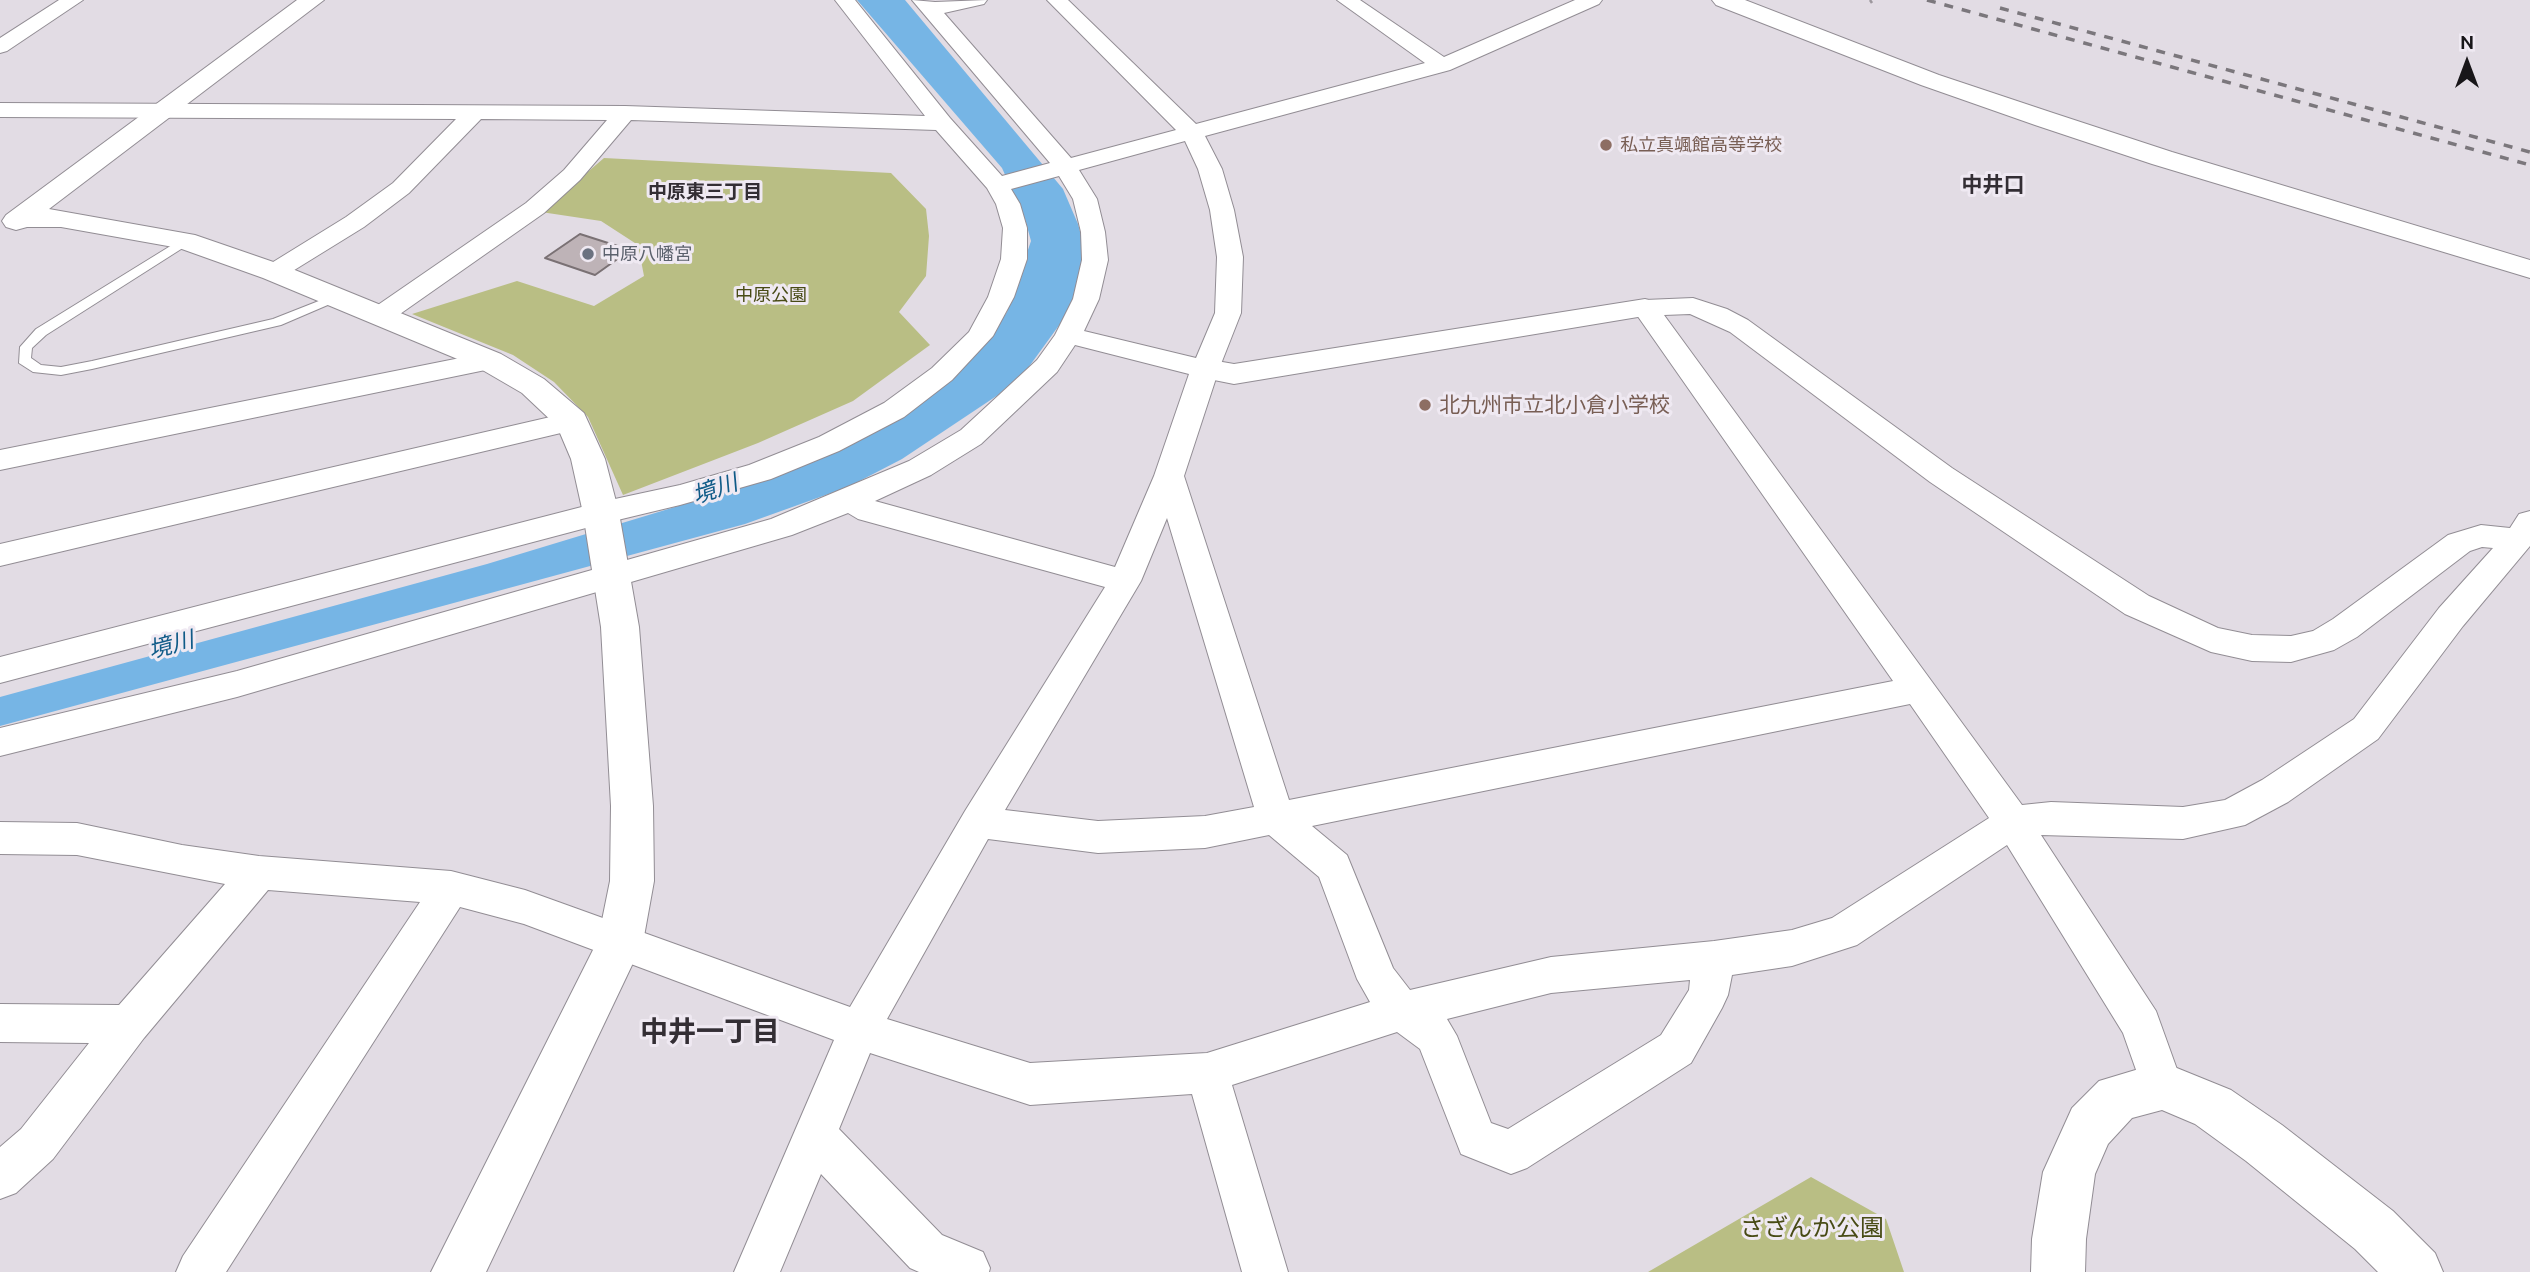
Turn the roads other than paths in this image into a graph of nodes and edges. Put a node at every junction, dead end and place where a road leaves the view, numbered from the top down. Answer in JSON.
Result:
{"nodes":[{"id":1,"x":36,"y":0,"type":"edge"},
{"id":2,"x":312,"y":0,"type":"edge"},
{"id":3,"x":845,"y":0,"type":"edge"},
{"id":4,"x":977,"y":0,"type":"edge"},
{"id":5,"x":1056,"y":0,"type":"edge"},
{"id":6,"x":1380,"y":0,"type":"edge"},
{"id":7,"x":1592,"y":0,"type":"edge"},
{"id":8,"x":1724,"y":0,"type":"edge"},
{"id":9,"x":1757,"y":0,"type":"edge"},
{"id":10,"x":71,"y":1,"type":"edge"},
{"id":11,"x":1353,"y":4,"type":"edge"},
{"id":12,"x":927,"y":5,"type":"edge"},
{"id":13,"x":0,"y":47,"type":"edge"},
{"id":14,"x":1442,"y":65,"type":"junction"},
{"id":15,"x":0,"y":110,"type":"edge"},
{"id":16,"x":166,"y":111,"type":"junction"},
{"id":17,"x":475,"y":112,"type":"junction"},
{"id":18,"x":625,"y":113,"type":"junction"},
{"id":19,"x":942,"y":123,"type":"junction"},
{"id":20,"x":1192,"y":133,"type":"junction"},
{"id":21,"x":1061,"y":168,"type":"junction"},
{"id":22,"x":1000,"y":184,"type":"junction"},
{"id":23,"x":7,"y":223,"type":"edge"},
{"id":24,"x":185,"y":241,"type":"junction"},
{"id":25,"x":2530,"y":254,"type":"edge"},
{"id":26,"x":2530,"y":269,"type":"edge"},
{"id":27,"x":274,"y":272,"type":"junction"},
{"id":28,"x":338,"y":298,"type":"junction"},
{"id":29,"x":1645,"y":308,"type":"junction"},
{"id":30,"x":381,"y":315,"type":"junction"},
{"id":31,"x":1068,"y":335,"type":"junction"},
{"id":32,"x":490,"y":360,"type":"junction"},
{"id":33,"x":1205,"y":369,"type":"junction"},
{"id":34,"x":572,"y":421,"type":"junction"},
{"id":35,"x":0,"y":460,"type":"edge"},
{"id":36,"x":1169,"y":476,"type":"junction"},
{"id":37,"x":850,"y":500,"type":"junction"},
{"id":38,"x":602,"y":517,"type":"junction"},
{"id":39,"x":2524,"y":531,"type":"edge"},
{"id":40,"x":0,"y":555,"type":"edge"},
{"id":41,"x":610,"y":572,"type":"junction"},
{"id":42,"x":1125,"y":581,"type":"junction"},
{"id":43,"x":0,"y":670,"type":"edge"},
{"id":44,"x":1919,"y":689,"type":"junction"},
{"id":45,"x":0,"y":743,"type":"edge"},
{"id":46,"x":1276,"y":818,"type":"junction"},
{"id":47,"x":978,"y":822,"type":"junction"},
{"id":48,"x":2013,"y":822,"type":"junction"},
{"id":49,"x":0,"y":838,"type":"edge"},
{"id":50,"x":259,"y":873,"type":"junction"},
{"id":51,"x":451,"y":888,"type":"junction"},
{"id":52,"x":620,"y":942,"type":"junction"},
{"id":53,"x":1714,"y":960,"type":"junction"},
{"id":54,"x":1402,"y":1011,"type":"junction"},
{"id":55,"x":0,"y":1023,"type":"edge"},
{"id":56,"x":129,"y":1024,"type":"junction"},
{"id":57,"x":859,"y":1030,"type":"junction"},
{"id":58,"x":1208,"y":1073,"type":"junction"},
{"id":59,"x":2162,"y":1086,"type":"junction"},
{"id":60,"x":814,"y":1135,"type":"junction"},
{"id":61,"x":0,"y":1177,"type":"edge"},
{"id":62,"x":967,"y":1268,"type":"dead end"},
{"id":63,"x":199,"y":1272,"type":"edge"},
{"id":64,"x":458,"y":1272,"type":"edge"},
{"id":65,"x":757,"y":1272,"type":"edge"},
{"id":66,"x":1265,"y":1272,"type":"edge"},
{"id":67,"x":2058,"y":1272,"type":"edge"},
{"id":68,"x":2416,"y":1272,"type":"edge"}],
"edges":[{"from":1,"to":10,"type":"street"},
{"from":2,"to":16,"type":"street"},
{"from":3,"to":19,"type":"street"},
{"from":4,"to":12,"type":"street"},
{"from":5,"to":20,"type":"street"},
{"from":6,"to":11,"type":"street"},
{"from":7,"to":14,"type":"street"},
{"from":8,"to":26,"type":"street"},
{"from":9,"to":25,"type":"street"},
{"from":10,"to":13,"type":"street"},
{"from":11,"to":14,"type":"street"},
{"from":12,"to":21,"type":"street"},
{"from":14,"to":20,"type":"street"},
{"from":15,"to":16,"type":"street"},
{"from":16,"to":17,"type":"street"},
{"from":16,"to":23,"type":"street"},
{"from":17,"to":18,"type":"street"},
{"from":17,"to":27,"type":"street"},
{"from":18,"to":19,"type":"street"},
{"from":18,"to":30,"type":"street"},
{"from":19,"to":22,"type":"street"},
{"from":20,"to":21,"type":"street"},
{"from":20,"to":33,"type":"street"},
{"from":21,"to":22,"type":"street"},
{"from":21,"to":31,"type":"street"},
{"from":22,"to":38,"type":"street"},
{"from":23,"to":24,"type":"street"},
{"from":24,"to":27,"type":"street"},
{"from":24,"to":28,"type":"lane"},
{"from":27,"to":28,"type":"street"},
{"from":28,"to":30,"type":"street"},
{"from":29,"to":33,"type":"street"},
{"from":29,"to":39,"type":"street"},
{"from":29,"to":44,"type":"street"},
{"from":30,"to":32,"type":"street"},
{"from":31,"to":33,"type":"street"},
{"from":31,"to":37,"type":"street"},
{"from":32,"to":34,"type":"street"},
{"from":32,"to":35,"type":"street"},
{"from":33,"to":36,"type":"street"},
{"from":34,"to":38,"type":"street"},
{"from":34,"to":40,"type":"street"},
{"from":36,"to":42,"type":"street"},
{"from":36,"to":46,"type":"street"},
{"from":37,"to":41,"type":"street"},
{"from":37,"to":42,"type":"street"},
{"from":38,"to":41,"type":"street"},
{"from":38,"to":43,"type":"street"},
{"from":39,"to":48,"type":"street"},
{"from":41,"to":45,"type":"street"},
{"from":41,"to":52,"type":"street"},
{"from":42,"to":47,"type":"street"},
{"from":44,"to":46,"type":"street"},
{"from":44,"to":48,"type":"street"},
{"from":46,"to":47,"type":"street"},
{"from":46,"to":54,"type":"street"},
{"from":47,"to":57,"type":"street"},
{"from":48,"to":53,"type":"street"},
{"from":48,"to":59,"type":"street"},
{"from":49,"to":50,"type":"street"},
{"from":50,"to":51,"type":"street"},
{"from":50,"to":56,"type":"street"},
{"from":51,"to":52,"type":"street"},
{"from":51,"to":63,"type":"street"},
{"from":52,"to":57,"type":"street"},
{"from":52,"to":64,"type":"street"},
{"from":53,"to":54,"type":"street"},
{"from":53,"to":54,"type":"street"},
{"from":54,"to":58,"type":"street"},
{"from":55,"to":56,"type":"street"},
{"from":56,"to":61,"type":"street"},
{"from":57,"to":58,"type":"street"},
{"from":57,"to":60,"type":"street"},
{"from":58,"to":66,"type":"street"},
{"from":59,"to":67,"type":"street"},
{"from":59,"to":68,"type":"street"},
{"from":60,"to":62,"type":"street"},
{"from":60,"to":65,"type":"street"}]}
